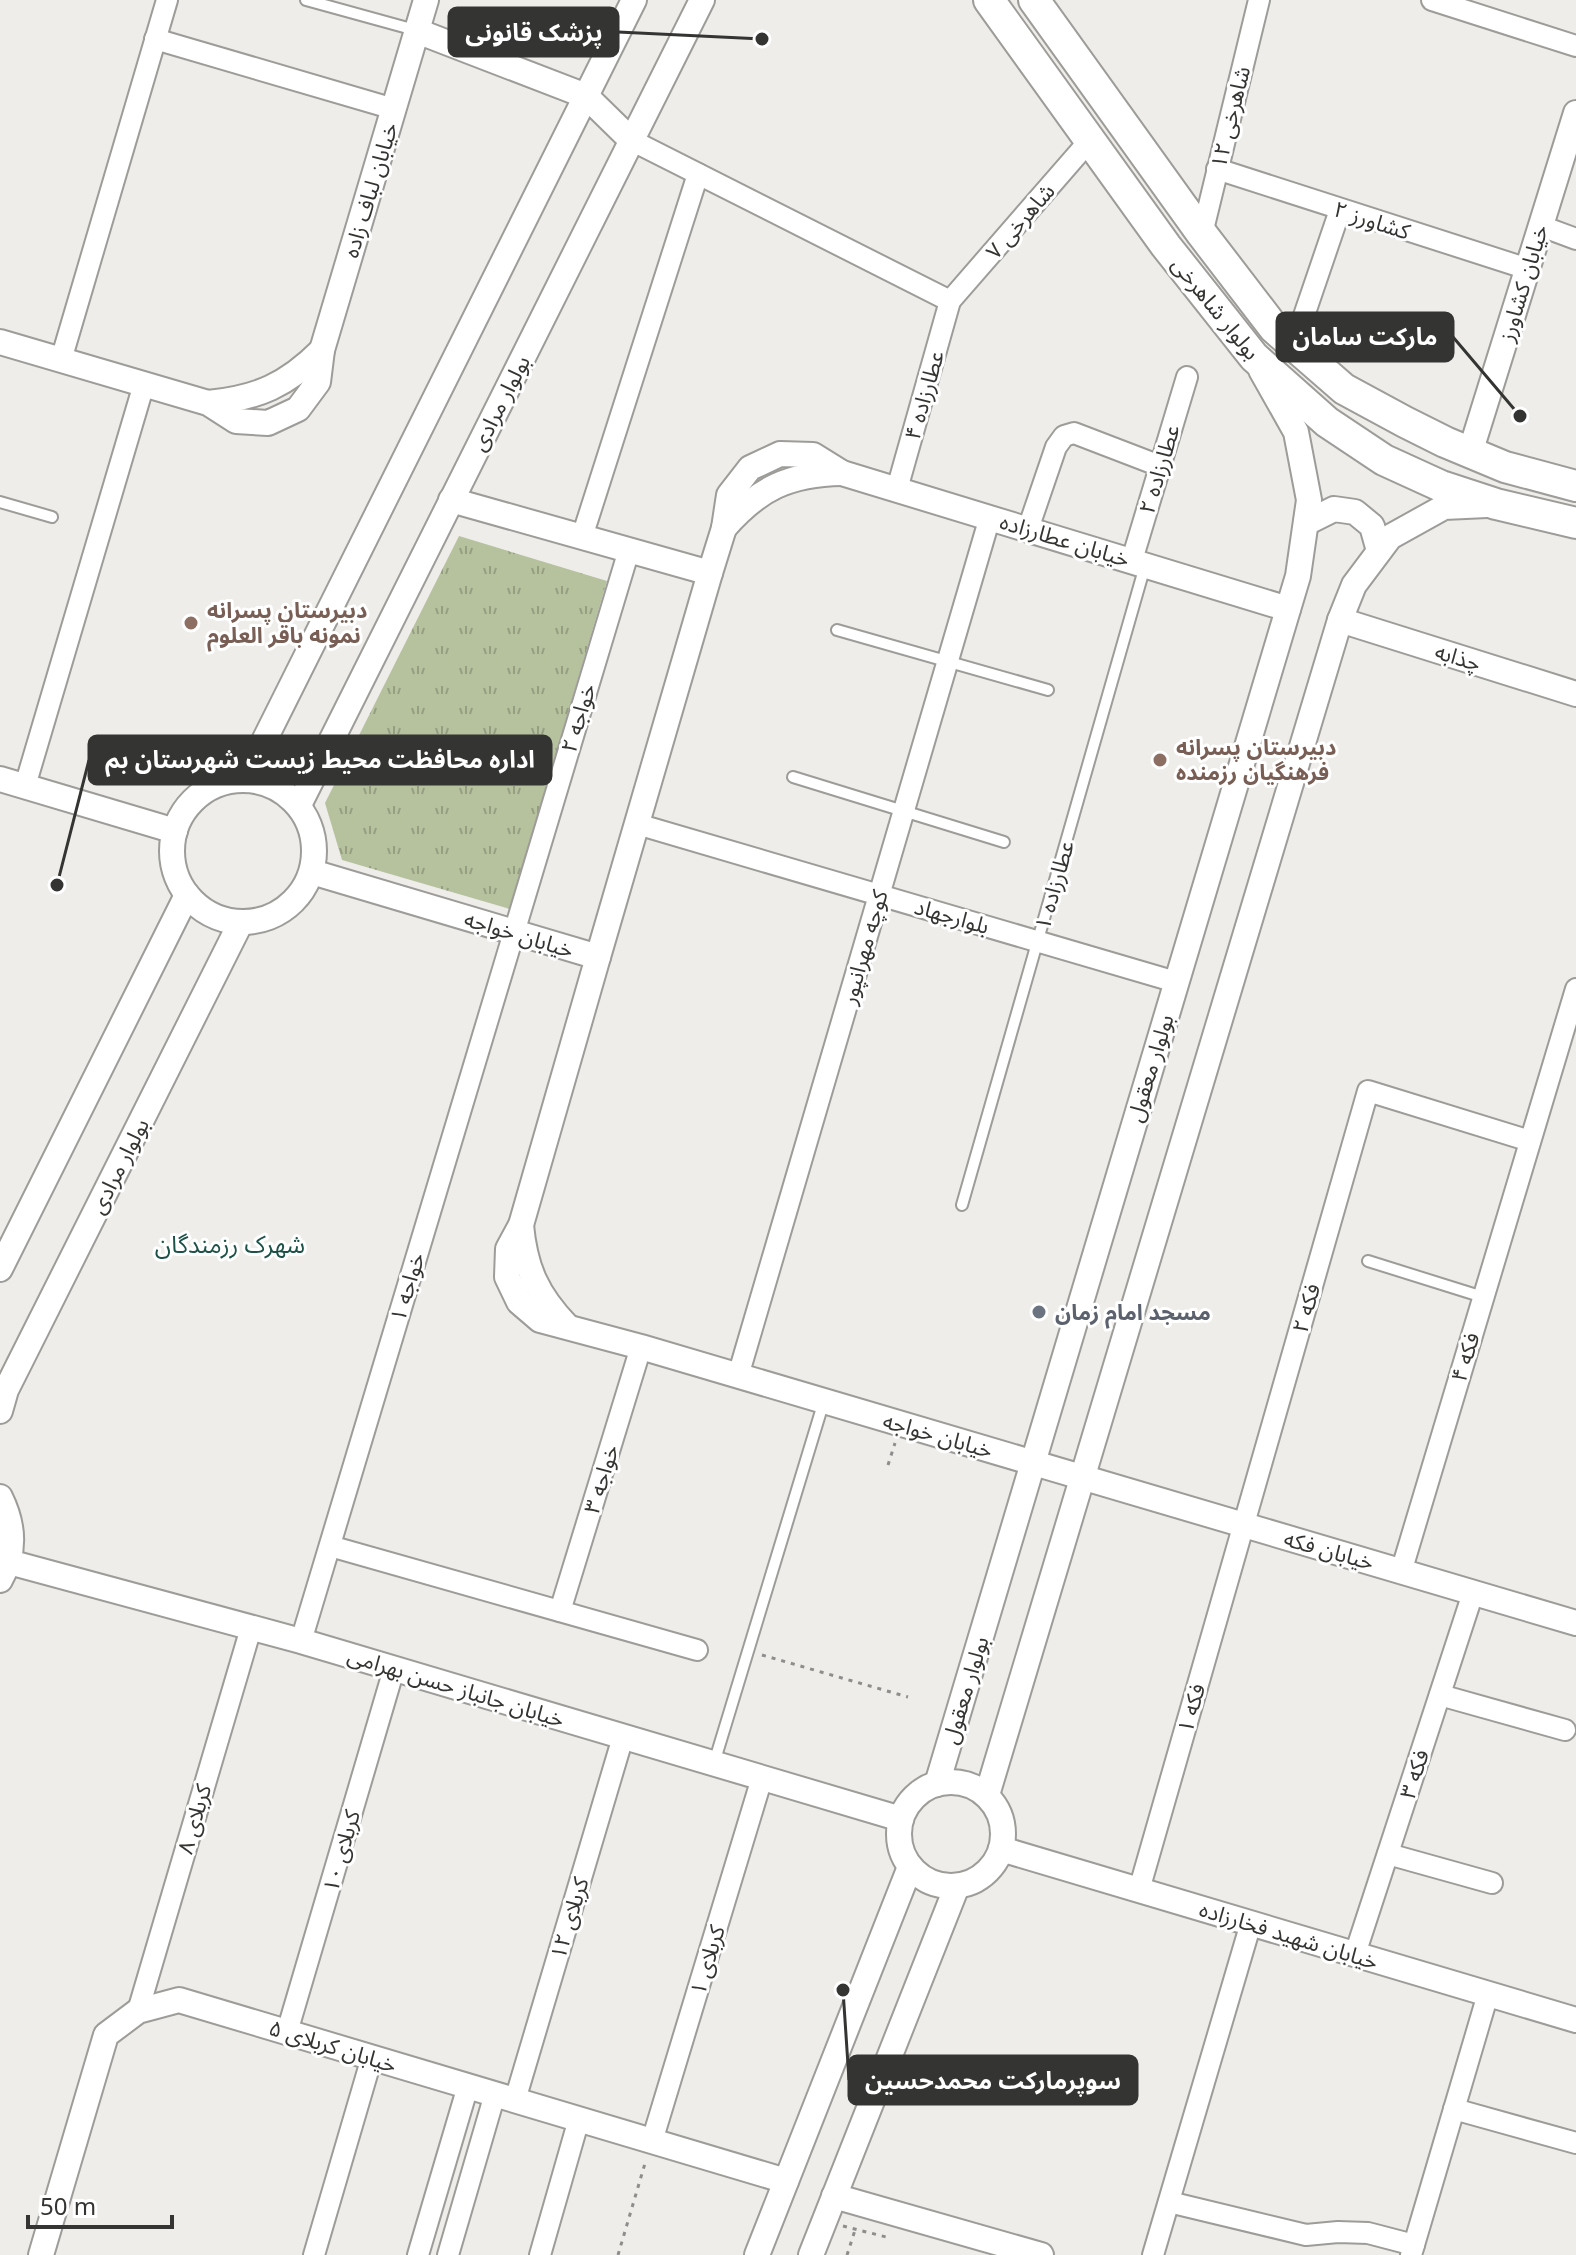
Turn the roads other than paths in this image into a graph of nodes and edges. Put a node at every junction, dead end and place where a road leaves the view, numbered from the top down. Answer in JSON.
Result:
{"nodes":[{"id":1,"x":167,"y":0,"type":"edge"},
{"id":2,"x":306,"y":0,"type":"edge"},
{"id":3,"x":426,"y":0,"type":"edge"},
{"id":4,"x":634,"y":0,"type":"edge"},
{"id":5,"x":702,"y":0,"type":"edge"},
{"id":6,"x":989,"y":0,"type":"edge"},
{"id":7,"x":1034,"y":0,"type":"edge"},
{"id":8,"x":1259,"y":0,"type":"edge"},
{"id":9,"x":1432,"y":0,"type":"edge"},
{"id":10,"x":417,"y":31,"type":"junction"},
{"id":11,"x":155,"y":39,"type":"junction"},
{"id":12,"x":1576,"y":46,"type":"edge"},
{"id":13,"x":586,"y":96,"type":"junction"},
{"id":14,"x":394,"y":109,"type":"junction"},
{"id":15,"x":1576,"y":113,"type":"edge"},
{"id":16,"x":631,"y":140,"type":"junction"},
{"id":17,"x":1090,"y":140,"type":"junction"},
{"id":18,"x":1217,"y":169,"type":"junction"},
{"id":19,"x":698,"y":174,"type":"junction"},
{"id":20,"x":1340,"y":210,"type":"junction"},
{"id":21,"x":1541,"y":226,"type":"junction"},
{"id":22,"x":1202,"y":234,"type":"junction"},
{"id":23,"x":1576,"y":239,"type":"edge"},
{"id":24,"x":1528,"y":269,"type":"junction"},
{"id":25,"x":950,"y":301,"type":"junction"},
{"id":26,"x":0,"y":342,"type":"edge"},
{"id":27,"x":1294,"y":345,"type":"junction"},
{"id":28,"x":1254,"y":357,"type":"junction"},
{"id":29,"x":61,"y":360,"type":"junction"},
{"id":30,"x":1187,"y":377,"type":"dead end"},
{"id":31,"x":144,"y":384,"type":"junction"},
{"id":32,"x":1470,"y":453,"type":"junction"},
{"id":33,"x":1160,"y":466,"type":"junction"},
{"id":34,"x":1576,"y":486,"type":"edge"},
{"id":35,"x":897,"y":489,"type":"junction"},
{"id":36,"x":451,"y":500,"type":"junction"},
{"id":37,"x":0,"y":502,"type":"edge"},
{"id":38,"x":1496,"y":504,"type":"junction"},
{"id":39,"x":52,"y":517,"type":"dead end"},
{"id":40,"x":990,"y":517,"type":"junction"},
{"id":41,"x":1306,"y":523,"type":"junction"},
{"id":42,"x":1576,"y":523,"type":"edge"},
{"id":43,"x":1028,"y":529,"type":"junction"},
{"id":44,"x":582,"y":537,"type":"junction"},
{"id":45,"x":629,"y":550,"type":"junction"},
{"id":46,"x":1379,"y":551,"type":"junction"},
{"id":47,"x":1139,"y":562,"type":"junction"},
{"id":48,"x":710,"y":573,"type":"junction"},
{"id":49,"x":1288,"y":609,"type":"junction"},
{"id":50,"x":1340,"y":620,"type":"junction"},
{"id":51,"x":837,"y":630,"type":"dead end"},
{"id":52,"x":948,"y":661,"type":"junction"},
{"id":53,"x":1048,"y":690,"type":"dead end"},
{"id":54,"x":1576,"y":694,"type":"edge"},
{"id":55,"x":793,"y":777,"type":"dead end"},
{"id":56,"x":0,"y":779,"type":"edge"},
{"id":57,"x":245,"y":779,"type":"junction"},
{"id":58,"x":25,"y":786,"type":"junction"},
{"id":59,"x":299,"y":805,"type":"junction"},
{"id":60,"x":904,"y":811,"type":"junction"},
{"id":61,"x":637,"y":824,"type":"junction"},
{"id":62,"x":175,"y":831,"type":"junction"},
{"id":63,"x":1004,"y":842,"type":"dead end"},
{"id":64,"x":312,"y":872,"type":"junction"},
{"id":65,"x":187,"y":895,"type":"junction"},
{"id":66,"x":879,"y":895,"type":"junction"},
{"id":67,"x":241,"y":922,"type":"junction"},
{"id":68,"x":514,"y":932,"type":"junction"},
{"id":69,"x":1038,"y":941,"type":"junction"},
{"id":70,"x":598,"y":957,"type":"junction"},
{"id":71,"x":1176,"y":982,"type":"junction"},
{"id":72,"x":1576,"y":989,"type":"edge"},
{"id":73,"x":1530,"y":1141,"type":"junction"},
{"id":74,"x":962,"y":1205,"type":"dead end"},
{"id":75,"x":1368,"y":1261,"type":"dead end"},
{"id":76,"x":0,"y":1269,"type":"edge"},
{"id":77,"x":1483,"y":1297,"type":"junction"},
{"id":78,"x":641,"y":1347,"type":"junction"},
{"id":79,"x":738,"y":1376,"type":"junction"},
{"id":80,"x":824,"y":1401,"type":"junction"},
{"id":81,"x":0,"y":1411,"type":"edge"},
{"id":82,"x":1033,"y":1463,"type":"junction"},
{"id":83,"x":1081,"y":1477,"type":"junction"},
{"id":84,"x":0,"y":1497,"type":"edge"},
{"id":85,"x":1244,"y":1525,"type":"junction"},
{"id":86,"x":330,"y":1546,"type":"junction"},
{"id":87,"x":4,"y":1571,"type":"edge"},
{"id":88,"x":1401,"y":1572,"type":"junction"},
{"id":89,"x":1473,"y":1593,"type":"junction"},
{"id":90,"x":560,"y":1611,"type":"junction"},
{"id":91,"x":1576,"y":1623,"type":"edge"},
{"id":92,"x":251,"y":1628,"type":"junction"},
{"id":93,"x":301,"y":1641,"type":"junction"},
{"id":94,"x":697,"y":1650,"type":"dead end"},
{"id":95,"x":394,"y":1669,"type":"junction"},
{"id":96,"x":1440,"y":1695,"type":"junction"},
{"id":97,"x":1565,"y":1730,"type":"dead end"},
{"id":98,"x":623,"y":1737,"type":"junction"},
{"id":99,"x":714,"y":1764,"type":"junction"},
{"id":100,"x":762,"y":1778,"type":"junction"},
{"id":101,"x":937,"y":1784,"type":"junction"},
{"id":102,"x":987,"y":1795,"type":"junction"},
{"id":103,"x":901,"y":1819,"type":"junction"},
{"id":104,"x":1001,"y":1849,"type":"junction"},
{"id":105,"x":1388,"y":1854,"type":"junction"},
{"id":106,"x":910,"y":1867,"type":"junction"},
{"id":107,"x":1492,"y":1883,"type":"dead end"},
{"id":108,"x":957,"y":1886,"type":"junction"},
{"id":109,"x":1139,"y":1890,"type":"junction"},
{"id":110,"x":1251,"y":1923,"type":"junction"},
{"id":111,"x":1355,"y":1954,"type":"junction"},
{"id":112,"x":1488,"y":1994,"type":"junction"},
{"id":113,"x":138,"y":2011,"type":"junction"},
{"id":114,"x":1576,"y":2020,"type":"edge"},
{"id":115,"x":287,"y":2032,"type":"junction"},
{"id":116,"x":372,"y":2057,"type":"junction"},
{"id":117,"x":468,"y":2086,"type":"junction"},
{"id":118,"x":505,"y":2097,"type":"junction"},
{"id":119,"x":1454,"y":2109,"type":"junction"},
{"id":120,"x":579,"y":2119,"type":"junction"},
{"id":121,"x":652,"y":2141,"type":"junction"},
{"id":122,"x":1576,"y":2143,"type":"edge"},
{"id":123,"x":786,"y":2181,"type":"junction"},
{"id":124,"x":834,"y":2196,"type":"junction"},
{"id":125,"x":1169,"y":2202,"type":"junction"},
{"id":126,"x":1412,"y":2250,"type":"edge"},
{"id":127,"x":41,"y":2255,"type":"edge"},
{"id":128,"x":314,"y":2255,"type":"edge"},
{"id":129,"x":418,"y":2255,"type":"edge"},
{"id":130,"x":448,"y":2255,"type":"edge"},
{"id":131,"x":540,"y":2255,"type":"edge"},
{"id":132,"x":757,"y":2255,"type":"edge"},
{"id":133,"x":811,"y":2255,"type":"edge"},
{"id":134,"x":1041,"y":2255,"type":"edge"},
{"id":135,"x":1153,"y":2255,"type":"edge"}],
"edges":[{"from":1,"to":11,"type":"street"},
{"from":2,"to":10,"type":"lane"},
{"from":3,"to":10,"type":"street","name":"خیابان لباف زاده"},
{"from":4,"to":13,"type":"street"},
{"from":5,"to":16,"type":"street","name":"بولوار مرادی"},
{"from":6,"to":17,"type":"main road","name":"بولوار شاهرخی"},
{"from":7,"to":22,"type":"main road","name":"بولوار شاهرخی"},
{"from":8,"to":18,"type":"street","name":"شاهرخی ۱۲"},
{"from":9,"to":12,"type":"street"},
{"from":10,"to":13,"type":"street"},
{"from":10,"to":14,"type":"street","name":"خیابان لباف زاده"},
{"from":11,"to":14,"type":"street"},
{"from":11,"to":29,"type":"street"},
{"from":13,"to":16,"type":"street"},
{"from":13,"to":57,"type":"street"},
{"from":14,"to":31,"type":"street","name":"خیابان لباف زاده"},
{"from":15,"to":21,"type":"street","name":"خیابان کشاورز"},
{"from":16,"to":19,"type":"street"},
{"from":16,"to":36,"type":"street","name":"بولوار مرادی"},
{"from":17,"to":25,"type":"street","name":"شاهرخی ۷"},
{"from":17,"to":28,"type":"main road","name":"بولوار شاهرخی"},
{"from":18,"to":20,"type":"street","name":"کشاورز ۲"},
{"from":18,"to":22,"type":"street","name":"شاهرخی ۱۲"},
{"from":19,"to":25,"type":"street"},
{"from":19,"to":44,"type":"street"},
{"from":20,"to":24,"type":"street","name":"کشاورز ۲"},
{"from":20,"to":27,"type":"street"},
{"from":21,"to":23,"type":"street"},
{"from":21,"to":24,"type":"street","name":"خیابان کشاورز"},
{"from":22,"to":27,"type":"main road","name":"بولوار شاهرخی"},
{"from":24,"to":32,"type":"street","name":"خیابان کشاورز"},
{"from":25,"to":35,"type":"street","name":"عطارزاده ۴"},
{"from":26,"to":29,"type":"street","name":"خیابان لباف زاده"},
{"from":27,"to":32,"type":"main road","name":"بولوار شاهرخی"},
{"from":28,"to":38,"type":"main road","name":"بولوار شاهرخی"},
{"from":28,"to":41,"type":"street","name":"بولوار معقول"},
{"from":29,"to":31,"type":"street","name":"خیابان لباف زاده"},
{"from":30,"to":33,"type":"street","name":"عطارزاده ۲"},
{"from":31,"to":58,"type":"street"},
{"from":32,"to":34,"type":"main road","name":"بولوار شاهرخی"},
{"from":33,"to":43,"type":"street"},
{"from":33,"to":47,"type":"street","name":"عطارزاده ۲"},
{"from":35,"to":40,"type":"street","name":"خیابان عطارزاده"},
{"from":35,"to":48,"type":"street","name":"خیابان عطارزاده"},
{"from":36,"to":44,"type":"street"},
{"from":36,"to":59,"type":"street","name":"بولوار مرادی"},
{"from":37,"to":39,"type":"lane"},
{"from":38,"to":42,"type":"main road","name":"بولوار شاهرخی"},
{"from":38,"to":46,"type":"street"},
{"from":40,"to":43,"type":"street","name":"خیابان عطارزاده"},
{"from":40,"to":52,"type":"street","name":"کوچه مهرانپور"},
{"from":41,"to":46,"type":"street"},
{"from":41,"to":49,"type":"street","name":"بولوار معقول"},
{"from":43,"to":47,"type":"street","name":"خیابان عطارزاده"},
{"from":44,"to":45,"type":"street"},
{"from":45,"to":48,"type":"street"},
{"from":45,"to":68,"type":"street","name":"خواجه ۲"},
{"from":46,"to":50,"type":"street"},
{"from":47,"to":49,"type":"street","name":"خیابان عطارزاده"},
{"from":47,"to":69,"type":"lane","name":"عطارزاده ۱"},
{"from":48,"to":61,"type":"street","name":"خیابان عطارزاده"},
{"from":49,"to":71,"type":"street","name":"بولوار معقول"},
{"from":50,"to":54,"type":"street","name":"چذابه"},
{"from":50,"to":83,"type":"street"},
{"from":51,"to":52,"type":"lane"},
{"from":52,"to":53,"type":"lane"},
{"from":52,"to":60,"type":"street","name":"کوچه مهرانپور"},
{"from":55,"to":60,"type":"lane"},
{"from":56,"to":58,"type":"street"},
{"from":57,"to":59,"type":"street"},
{"from":57,"to":62,"type":"street"},
{"from":58,"to":62,"type":"street"},
{"from":59,"to":64,"type":"street"},
{"from":60,"to":63,"type":"lane"},
{"from":60,"to":66,"type":"street","name":"کوچه مهرانپور"},
{"from":61,"to":66,"type":"street","name":"بلوارجهاد"},
{"from":61,"to":70,"type":"street","name":"خیابان عطارزاده"},
{"from":62,"to":65,"type":"street"},
{"from":64,"to":67,"type":"street"},
{"from":64,"to":68,"type":"street","name":"خیابان خواجه"},
{"from":65,"to":67,"type":"street"},
{"from":65,"to":76,"type":"street"},
{"from":66,"to":69,"type":"street","name":"بلوارجهاد"},
{"from":66,"to":79,"type":"street","name":"کوچه مهرانپور"},
{"from":67,"to":81,"type":"street","name":"بولوار مرادی"},
{"from":68,"to":70,"type":"street","name":"خیابان خواجه"},
{"from":68,"to":86,"type":"street","name":"خواجه ۱"},
{"from":69,"to":71,"type":"street","name":"بلوارجهاد"},
{"from":69,"to":74,"type":"lane","name":"عطارزاده ۱"},
{"from":70,"to":78,"type":"street","name":"خیابان خواجه"},
{"from":71,"to":82,"type":"street","name":"بولوار معقول"},
{"from":72,"to":73,"type":"street","name":"فکه ۴"},
{"from":73,"to":77,"type":"street","name":"فکه ۴"},
{"from":73,"to":85,"type":"street","name":"فکه ۲"},
{"from":75,"to":77,"type":"lane"},
{"from":77,"to":88,"type":"street","name":"فکه ۴"},
{"from":78,"to":79,"type":"street","name":"خیابان خواجه"},
{"from":78,"to":90,"type":"street","name":"خواجه ۳"},
{"from":79,"to":80,"type":"street","name":"خیابان خواجه"},
{"from":80,"to":82,"type":"street","name":"خیابان خواجه"},
{"from":80,"to":99,"type":"lane"},
{"from":82,"to":83,"type":"street","name":"خیابان خواجه"},
{"from":82,"to":101,"type":"street","name":"بولوار معقول"},
{"from":83,"to":85,"type":"street","name":"خیابان فکه"},
{"from":83,"to":102,"type":"street"},
{"from":84,"to":87,"type":"street"},
{"from":85,"to":88,"type":"street","name":"خیابان فکه"},
{"from":85,"to":109,"type":"street","name":"فکه ۱"},
{"from":86,"to":90,"type":"street"},
{"from":86,"to":93,"type":"street","name":"خواجه ۱"},
{"from":87,"to":92,"type":"street","name":"خیابان جانباز حسن بهرامی"},
{"from":88,"to":89,"type":"street","name":"خیابان فکه"},
{"from":89,"to":91,"type":"street","name":"خیابان فکه"},
{"from":89,"to":96,"type":"street","name":"فکه ۳"},
{"from":90,"to":94,"type":"street"},
{"from":92,"to":93,"type":"street","name":"خیابان جانباز حسن بهرامی"},
{"from":92,"to":113,"type":"street","name":"کربلای ۸"},
{"from":93,"to":95,"type":"street","name":"خیابان جانباز حسن بهرامی"},
{"from":95,"to":98,"type":"street","name":"خیابان جانباز حسن بهرامی"},
{"from":95,"to":115,"type":"street","name":"کربلای ۱۰"},
{"from":96,"to":97,"type":"street"},
{"from":96,"to":105,"type":"street","name":"فکه ۳"},
{"from":98,"to":99,"type":"street","name":"خیابان جانباز حسن بهرامی"},
{"from":98,"to":118,"type":"street","name":"کربلای ۱۲"},
{"from":99,"to":100,"type":"street","name":"خیابان جانباز حسن بهرامی"},
{"from":100,"to":103,"type":"street","name":"خیابان جانباز حسن بهرامی"},
{"from":100,"to":121,"type":"street","name":"کربلای ۱"},
{"from":101,"to":102,"type":"street"},
{"from":101,"to":103,"type":"street"},
{"from":102,"to":104,"type":"street"},
{"from":103,"to":106,"type":"street"},
{"from":104,"to":108,"type":"street"},
{"from":104,"to":109,"type":"street","name":"خیابان شهید فخارزاده"},
{"from":105,"to":107,"type":"street"},
{"from":105,"to":111,"type":"street","name":"فکه ۳"},
{"from":106,"to":108,"type":"street"},
{"from":106,"to":123,"type":"street"},
{"from":108,"to":124,"type":"street"},
{"from":109,"to":110,"type":"street","name":"خیابان شهید فخارزاده"},
{"from":110,"to":111,"type":"street","name":"خیابان شهید فخارزاده"},
{"from":110,"to":125,"type":"street"},
{"from":111,"to":112,"type":"street","name":"خیابان شهید فخارزاده"},
{"from":112,"to":114,"type":"street","name":"خیابان شهید فخارزاده"},
{"from":112,"to":119,"type":"street"},
{"from":113,"to":115,"type":"street","name":"خیابان کربلای ۵"},
{"from":113,"to":127,"type":"street","name":"خیابان کربلای ۵"},
{"from":115,"to":116,"type":"street","name":"خیابان کربلای ۵"},
{"from":116,"to":117,"type":"street","name":"خیابان کربلای ۵"},
{"from":116,"to":128,"type":"street"},
{"from":117,"to":118,"type":"street","name":"خیابان کربلای ۵"},
{"from":117,"to":129,"type":"street"},
{"from":118,"to":120,"type":"street","name":"خیابان کربلای ۵"},
{"from":118,"to":130,"type":"street","name":"کربلای ۱۲"},
{"from":119,"to":122,"type":"street"},
{"from":119,"to":126,"type":"street"},
{"from":120,"to":121,"type":"street","name":"خیابان کربلای ۵"},
{"from":120,"to":131,"type":"street"},
{"from":121,"to":123,"type":"street","name":"خیابان کربلای ۵"},
{"from":123,"to":132,"type":"street"},
{"from":124,"to":133,"type":"street"},
{"from":124,"to":134,"type":"street"},
{"from":125,"to":126,"type":"street"},
{"from":125,"to":135,"type":"street"}]}
